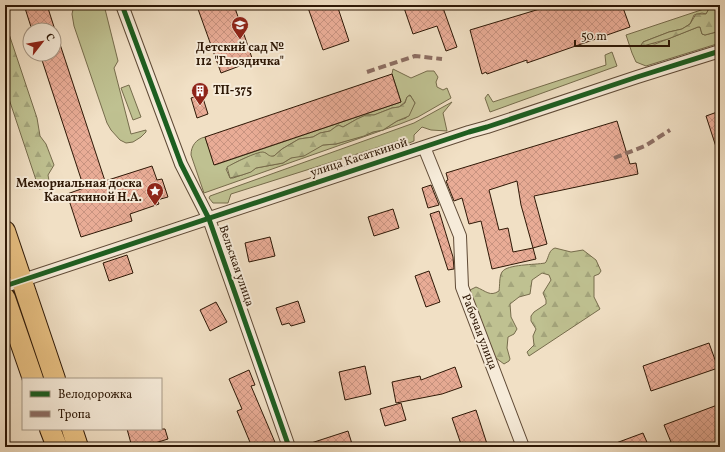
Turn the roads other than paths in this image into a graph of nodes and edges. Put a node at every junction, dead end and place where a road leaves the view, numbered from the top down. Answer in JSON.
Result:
{"nodes":[{"id":1,"x":122,"y":5,"type":"edge"},
{"id":2,"x":720,"y":51,"type":"edge"},
{"id":3,"x":424,"y":147,"type":"junction"},
{"id":4,"x":209,"y":219,"type":"junction"},
{"id":5,"x":5,"y":232,"type":"edge"},
{"id":6,"x":13,"y":284,"type":"edge"},
{"id":7,"x":5,"y":298,"type":"edge"},
{"id":8,"x":33,"y":378,"type":"edge"},
{"id":9,"x":55,"y":378,"type":"edge"},
{"id":10,"x":50,"y":430,"type":"edge"},
{"id":11,"x":72,"y":430,"type":"edge"},
{"id":12,"x":57,"y":447,"type":"edge"},
{"id":13,"x":78,"y":447,"type":"edge"},
{"id":14,"x":288,"y":447,"type":"edge"},
{"id":15,"x":523,"y":447,"type":"edge"}],
"edges":[{"from":1,"to":4,"type":"street","name":"Вельская улица"},
{"from":2,"to":3,"type":"street","name":"улица Касаткиной"},
{"from":3,"to":4,"type":"street","name":"улица Касаткиной"},
{"from":3,"to":15,"type":"street","name":"Рабочая улица"},
{"from":4,"to":6,"type":"street","name":"улица Касаткиной"},
{"from":4,"to":14,"type":"street","name":"Вельская улица"},
{"from":5,"to":6,"type":"main road"},
{"from":6,"to":9,"type":"main road"},
{"from":7,"to":8,"type":"main road"},
{"from":10,"to":12,"type":"main road"},
{"from":11,"to":13,"type":"main road"}]}
